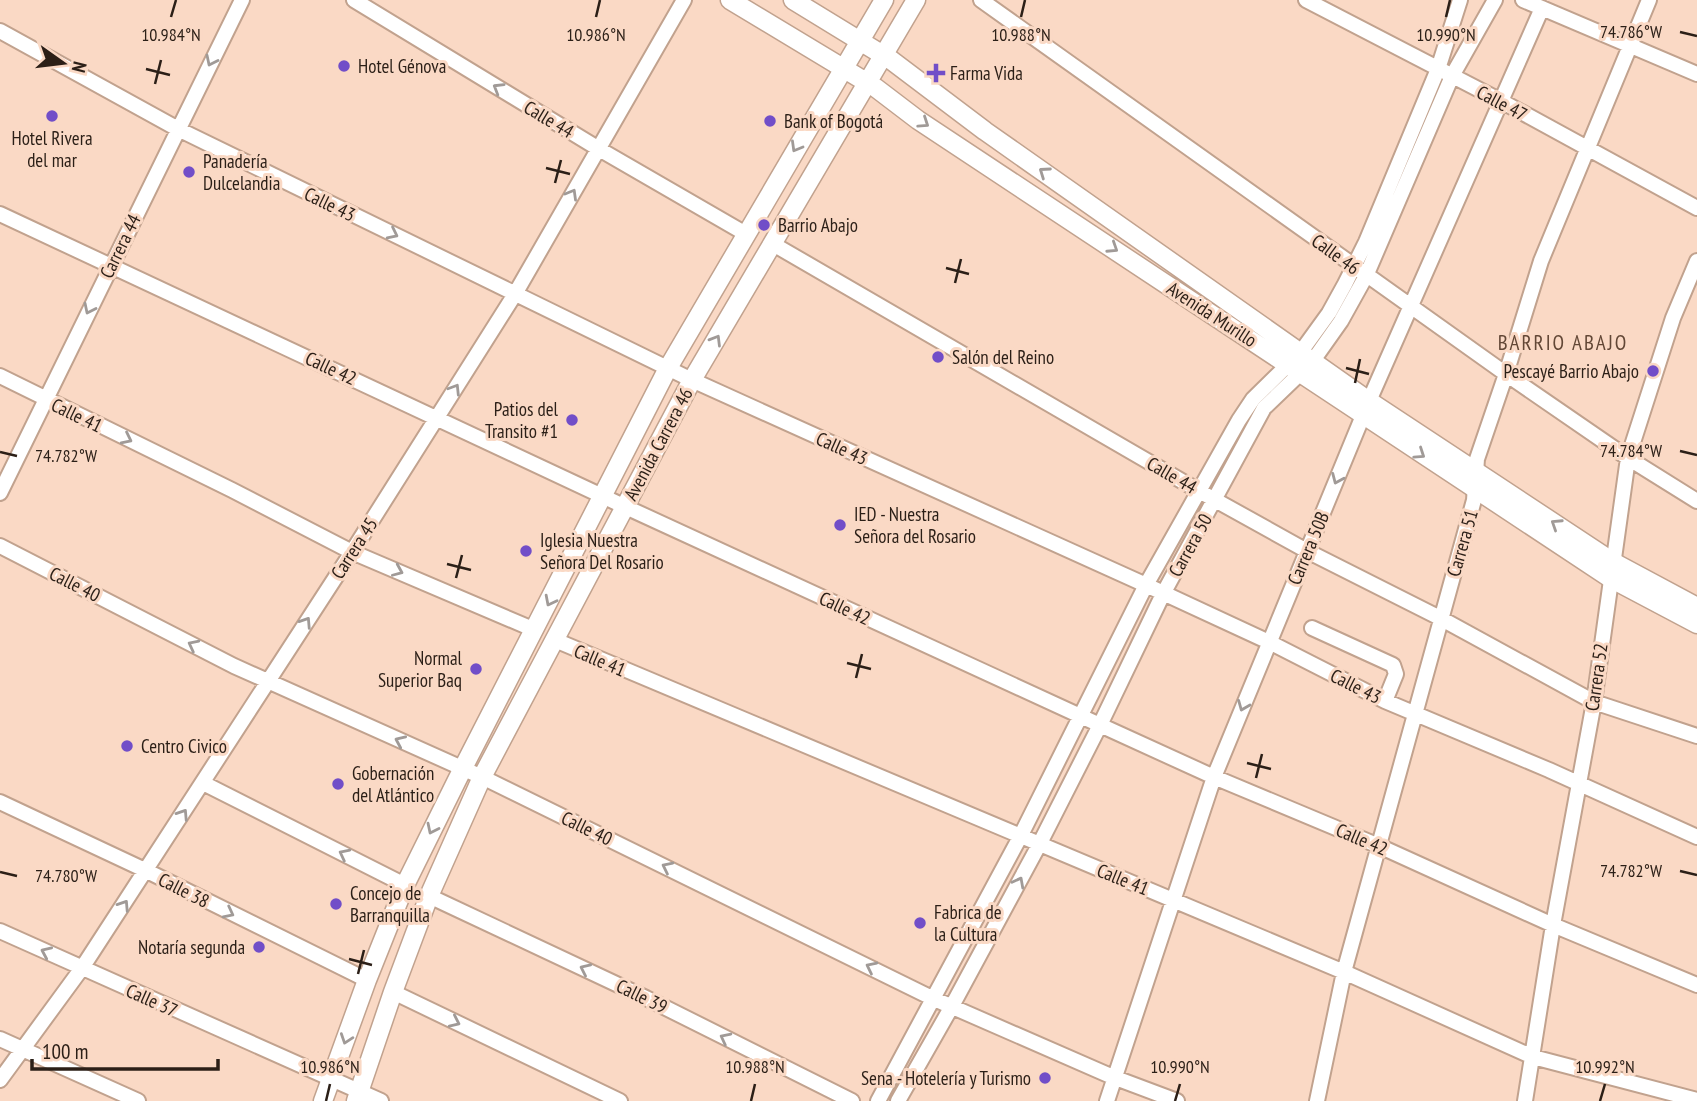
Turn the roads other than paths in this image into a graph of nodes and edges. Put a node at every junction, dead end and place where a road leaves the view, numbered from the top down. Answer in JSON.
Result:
{"nodes":[{"id":1,"x":242,"y":0,"type":"edge"},
{"id":2,"x":355,"y":0,"type":"edge"},
{"id":3,"x":684,"y":0,"type":"edge"},
{"id":4,"x":730,"y":0,"type":"edge"},
{"id":5,"x":793,"y":0,"type":"edge"},
{"id":6,"x":884,"y":0,"type":"edge"},
{"id":7,"x":916,"y":0,"type":"edge"},
{"id":8,"x":981,"y":0,"type":"edge"},
{"id":9,"x":1306,"y":0,"type":"edge"},
{"id":10,"x":1460,"y":0,"type":"edge"},
{"id":11,"x":1480,"y":0,"type":"edge"},
{"id":12,"x":1495,"y":0,"type":"edge"},
{"id":13,"x":1523,"y":0,"type":"edge"},
{"id":14,"x":1649,"y":0,"type":"edge"},
{"id":15,"x":1542,"y":8,"type":"junction"},
{"id":16,"x":874,"y":17,"type":"junction"},
{"id":17,"x":1485,"y":17,"type":"junction"},
{"id":18,"x":835,"y":26,"type":"junction"},
{"id":19,"x":0,"y":32,"type":"edge"},
{"id":20,"x":860,"y":41,"type":"junction"},
{"id":21,"x":1630,"y":46,"type":"junction"},
{"id":22,"x":884,"y":55,"type":"junction"},
{"id":23,"x":843,"y":67,"type":"junction"},
{"id":24,"x":1438,"y":69,"type":"junction"},
{"id":25,"x":1697,"y":74,"type":"edge"},
{"id":26,"x":1452,"y":76,"type":"junction"},
{"id":27,"x":868,"y":83,"type":"junction"},
{"id":28,"x":1501,"y":101,"type":"junction"},
{"id":29,"x":178,"y":129,"type":"junction"},
{"id":30,"x":598,"y":149,"type":"junction"},
{"id":31,"x":1588,"y":149,"type":"junction"},
{"id":32,"x":1697,"y":208,"type":"edge"},
{"id":33,"x":0,"y":214,"type":"edge"},
{"id":34,"x":746,"y":234,"type":"junction"},
{"id":35,"x":773,"y":244,"type":"junction"},
{"id":36,"x":1697,"y":261,"type":"edge"},
{"id":37,"x":1354,"y":266,"type":"junction"},
{"id":38,"x":109,"y":267,"type":"junction"},
{"id":39,"x":1366,"y":276,"type":"junction"},
{"id":40,"x":515,"y":294,"type":"junction"},
{"id":41,"x":1411,"y":305,"type":"junction"},
{"id":42,"x":1301,"y":363,"type":"junction"},
{"id":43,"x":668,"y":368,"type":"junction"},
{"id":44,"x":1506,"y":374,"type":"junction"},
{"id":45,"x":0,"y":376,"type":"edge"},
{"id":46,"x":692,"y":380,"type":"junction"},
{"id":47,"x":46,"y":399,"type":"junction"},
{"id":48,"x":1366,"y":409,"type":"junction"},
{"id":49,"x":436,"y":418,"type":"junction"},
{"id":50,"x":1628,"y":458,"type":"junction"},
{"id":51,"x":1475,"y":480,"type":"junction"},
{"id":52,"x":1199,"y":491,"type":"junction"},
{"id":53,"x":0,"y":493,"type":"edge"},
{"id":54,"x":604,"y":497,"type":"junction"},
{"id":55,"x":1215,"y":500,"type":"junction"},
{"id":56,"x":1697,"y":501,"type":"edge"},
{"id":57,"x":624,"y":507,"type":"junction"},
{"id":58,"x":0,"y":546,"type":"edge"},
{"id":59,"x":352,"y":551,"type":"junction"},
{"id":60,"x":1307,"y":551,"type":"junction"},
{"id":61,"x":1611,"y":570,"type":"junction"},
{"id":62,"x":1146,"y":585,"type":"junction"},
{"id":63,"x":1163,"y":594,"type":"junction"},
{"id":64,"x":1697,"y":607,"type":"edge"},
{"id":65,"x":1440,"y":618,"type":"junction"},
{"id":66,"x":1697,"y":624,"type":"edge"},
{"id":67,"x":1312,"y":628,"type":"dead end"},
{"id":68,"x":535,"y":629,"type":"junction"},
{"id":69,"x":555,"y":640,"type":"junction"},
{"id":70,"x":1269,"y":642,"type":"junction"},
{"id":71,"x":267,"y":682,"type":"junction"},
{"id":72,"x":1385,"y":701,"type":"junction"},
{"id":73,"x":1594,"y":702,"type":"junction"},
{"id":74,"x":1416,"y":714,"type":"junction"},
{"id":75,"x":1082,"y":716,"type":"junction"},
{"id":76,"x":1100,"y":725,"type":"junction"},
{"id":77,"x":1697,"y":737,"type":"edge"},
{"id":78,"x":463,"y":768,"type":"junction"},
{"id":79,"x":482,"y":777,"type":"junction"},
{"id":80,"x":1214,"y":777,"type":"junction"},
{"id":81,"x":203,"y":783,"type":"junction"},
{"id":82,"x":1578,"y":783,"type":"junction"},
{"id":83,"x":0,"y":802,"type":"edge"},
{"id":84,"x":1020,"y":836,"type":"junction"},
{"id":85,"x":1697,"y":837,"type":"edge"},
{"id":86,"x":1039,"y":845,"type":"junction"},
{"id":87,"x":1379,"y":846,"type":"junction"},
{"id":88,"x":147,"y":871,"type":"junction"},
{"id":89,"x":405,"y":884,"type":"junction"},
{"id":90,"x":429,"y":896,"type":"junction"},
{"id":91,"x":1172,"y":900,"type":"junction"},
{"id":92,"x":1553,"y":925,"type":"junction"},
{"id":93,"x":0,"y":931,"type":"edge"},
{"id":94,"x":82,"y":968,"type":"junction"},
{"id":95,"x":1344,"y":972,"type":"junction"},
{"id":96,"x":367,"y":980,"type":"junction"},
{"id":97,"x":1697,"y":985,"type":"edge"},
{"id":98,"x":393,"y":992,"type":"junction"},
{"id":99,"x":932,"y":998,"type":"junction"},
{"id":100,"x":952,"y":1006,"type":"junction"},
{"id":101,"x":0,"y":1038,"type":"edge"},
{"id":102,"x":24,"y":1048,"type":"junction"},
{"id":103,"x":1533,"y":1058,"type":"junction"},
{"id":104,"x":1114,"y":1077,"type":"junction"},
{"id":105,"x":0,"y":1080,"type":"edge"},
{"id":106,"x":332,"y":1081,"type":"junction"},
{"id":107,"x":358,"y":1096,"type":"edge"},
{"id":108,"x":1697,"y":1100,"type":"edge"},
{"id":109,"x":138,"y":1101,"type":"edge"},
{"id":110,"x":323,"y":1101,"type":"edge"},
{"id":111,"x":381,"y":1101,"type":"edge"},
{"id":112,"x":620,"y":1101,"type":"edge"},
{"id":113,"x":852,"y":1101,"type":"edge"},
{"id":114,"x":877,"y":1101,"type":"edge"},
{"id":115,"x":898,"y":1101,"type":"edge"},
{"id":116,"x":1107,"y":1101,"type":"edge"},
{"id":117,"x":1177,"y":1101,"type":"edge"},
{"id":118,"x":1317,"y":1101,"type":"edge"},
{"id":119,"x":1525,"y":1101,"type":"edge"}],
"edges":[{"from":1,"to":29,"type":"street","name":"Carrera 44","one_way":true},
{"from":30,"to":2,"type":"street","name":"Calle 44","one_way":true},
{"from":3,"to":30,"type":"street","name":"Carrera 45"},
{"from":4,"to":23,"type":"main road","name":"Avenida Murillo"},
{"from":5,"to":18,"type":"main road","name":"Avenida Murillo"},
{"from":6,"to":16,"type":"main road","name":"Avenida Carrera 46"},
{"from":7,"to":22,"type":"main road","name":"Avenida Carrera 46"},
{"from":8,"to":37,"type":"street","name":"Calle 46"},
{"from":9,"to":24,"type":"street","name":"Calle 47"},
{"from":10,"to":24,"type":"street","name":"Carrera 50"},
{"from":11,"to":17,"type":"street"},
{"from":12,"to":17,"type":"street","name":"Carrera 50"},
{"from":13,"to":15,"type":"street"},
{"from":14,"to":21,"type":"street","name":"Carrera 51"},
{"from":15,"to":21,"type":"street"},
{"from":15,"to":28,"type":"street","name":"Carrera 50B"},
{"from":16,"to":18,"type":"main road"},
{"from":16,"to":20,"type":"main road","name":"Avenida Carrera 46"},
{"from":17,"to":26,"type":"street","name":"Carrera 50"},
{"from":18,"to":20,"type":"main road","name":"Avenida Murillo"},
{"from":19,"to":29,"type":"street","name":"Calle 43"},
{"from":20,"to":22,"type":"main road","name":"Avenida Murillo"},
{"from":20,"to":23,"type":"main road","name":"Avenida Carrera 46"},
{"from":21,"to":25,"type":"street"},
{"from":21,"to":31,"type":"street","name":"Carrera 51"},
{"from":22,"to":27,"type":"main road","name":"Avenida Carrera 46"},
{"from":42,"to":22,"type":"main road","name":"Avenida Murillo","one_way":true},
{"from":23,"to":27,"type":"main road","name":"Avenida Murillo"},
{"from":23,"to":34,"type":"main road","name":"Avenida Carrera 46","one_way":true},
{"from":24,"to":26,"type":"street","name":"Calle 47"},
{"from":24,"to":37,"type":"street","name":"Carrera 50"},
{"from":26,"to":28,"type":"street","name":"Calle 47"},
{"from":26,"to":39,"type":"street","name":"Carrera 50"},
{"from":27,"to":35,"type":"main road","name":"Avenida Carrera 46"},
{"from":27,"to":42,"type":"main road","name":"Avenida Murillo","one_way":true},
{"from":28,"to":31,"type":"street","name":"Calle 47"},
{"from":28,"to":41,"type":"street","name":"Carrera 50B"},
{"from":29,"to":38,"type":"street","name":"Carrera 44"},
{"from":29,"to":40,"type":"street","name":"Calle 43","one_way":true},
{"from":30,"to":34,"type":"street","name":"Calle 44"},
{"from":40,"to":30,"type":"street","name":"Carrera 45","one_way":true},
{"from":31,"to":32,"type":"street","name":"Calle 47"},
{"from":31,"to":44,"type":"street","name":"Carrera 51"},
{"from":33,"to":38,"type":"street","name":"Calle 42"},
{"from":34,"to":43,"type":"main road","name":"Avenida Carrera 46"},
{"from":46,"to":35,"type":"main road","name":"Avenida Carrera 46","one_way":true},
{"from":35,"to":52,"type":"street","name":"Calle 44"},
{"from":36,"to":50,"type":"street","name":"Carrera 52"},
{"from":37,"to":39,"type":"street","name":"Calle 46"},
{"from":37,"to":42,"type":"street","name":"Carrera 50"},
{"from":38,"to":47,"type":"street","name":"Carrera 44","one_way":true},
{"from":38,"to":49,"type":"street","name":"Calle 42"},
{"from":39,"to":41,"type":"street","name":"Calle 46"},
{"from":39,"to":42,"type":"street","name":"Carrera 50"},
{"from":40,"to":43,"type":"street","name":"Calle 43"},
{"from":49,"to":40,"type":"street","name":"Carrera 45","one_way":true},
{"from":41,"to":44,"type":"street","name":"Calle 46"},
{"from":41,"to":48,"type":"street","name":"Carrera 50B"},
{"from":42,"to":48,"type":"main road","name":"Avenida Murillo"},
{"from":42,"to":52,"type":"street","name":"Carrera 50"},
{"from":42,"to":55,"type":"street","name":"Carrera 50"},
{"from":43,"to":46,"type":"street","name":"Calle 43"},
{"from":43,"to":54,"type":"main road","name":"Avenida Carrera 46"},
{"from":44,"to":50,"type":"street","name":"Calle 46"},
{"from":44,"to":51,"type":"street","name":"Carrera 51"},
{"from":45,"to":47,"type":"street","name":"Calle 41"},
{"from":46,"to":57,"type":"main road","name":"Avenida Carrera 46"},
{"from":46,"to":62,"type":"street","name":"Calle 43"},
{"from":47,"to":53,"type":"street","name":"Carrera 44"},
{"from":47,"to":59,"type":"street","name":"Calle 41","one_way":true},
{"from":48,"to":51,"type":"main road","name":"Avenida Murillo"},
{"from":48,"to":60,"type":"street","name":"Carrera 50B","one_way":true},
{"from":49,"to":54,"type":"street","name":"Calle 42"},
{"from":49,"to":59,"type":"street","name":"Carrera 45"},
{"from":50,"to":56,"type":"street","name":"Calle 46"},
{"from":50,"to":61,"type":"street","name":"Carrera 52"},
{"from":51,"to":61,"type":"main road","name":"Avenida Murillo"},
{"from":51,"to":65,"type":"street","name":"Carrera 51"},
{"from":52,"to":55,"type":"street","name":"Calle 44"},
{"from":52,"to":62,"type":"street","name":"Carrera 50"},
{"from":54,"to":57,"type":"street","name":"Calle 42"},
{"from":54,"to":68,"type":"main road","name":"Avenida Carrera 46","one_way":true},
{"from":55,"to":60,"type":"street","name":"Calle 44"},
{"from":55,"to":63,"type":"street","name":"Carrera 50"},
{"from":57,"to":69,"type":"main road","name":"Avenida Carrera 46"},
{"from":57,"to":75,"type":"street","name":"Calle 42"},
{"from":71,"to":58,"type":"street","name":"Calle 40","one_way":true},
{"from":59,"to":68,"type":"street","name":"Calle 41","one_way":true},
{"from":71,"to":59,"type":"street","name":"Carrera 45","one_way":true},
{"from":60,"to":65,"type":"street","name":"Calle 44"},
{"from":60,"to":70,"type":"street","name":"Carrera 50B"},
{"from":61,"to":64,"type":"main road","name":"Avenida Murillo"},
{"from":61,"to":66,"type":"main road","name":"Avenida Murillo"},
{"from":61,"to":73,"type":"street","name":"Carrera 52"},
{"from":62,"to":63,"type":"street","name":"Calle 43"},
{"from":62,"to":75,"type":"street","name":"Carrera 50"},
{"from":63,"to":70,"type":"street","name":"Calle 43"},
{"from":63,"to":76,"type":"street","name":"Carrera 50"},
{"from":65,"to":73,"type":"street","name":"Calle 44"},
{"from":65,"to":74,"type":"street","name":"Carrera 51"},
{"from":67,"to":72,"type":"street"},
{"from":68,"to":78,"type":"main road","name":"Avenida Carrera 46"},
{"from":69,"to":79,"type":"main road","name":"Avenida Carrera 46"},
{"from":69,"to":84,"type":"street","name":"Calle 41"},
{"from":70,"to":72,"type":"street","name":"Calle 43"},
{"from":70,"to":80,"type":"street","name":"Carrera 50B","one_way":true},
{"from":78,"to":71,"type":"street","name":"Calle 40","one_way":true},
{"from":71,"to":81,"type":"street","name":"Carrera 45"},
{"from":72,"to":74,"type":"street","name":"Calle 43"},
{"from":73,"to":77,"type":"street","name":"Calle 44"},
{"from":73,"to":82,"type":"street","name":"Carrera 52"},
{"from":74,"to":82,"type":"street","name":"Calle 43"},
{"from":74,"to":87,"type":"street","name":"Carrera 51"},
{"from":75,"to":76,"type":"street","name":"Calle 42"},
{"from":75,"to":84,"type":"street","name":"Carrera 50"},
{"from":76,"to":80,"type":"street","name":"Calle 42"},
{"from":76,"to":86,"type":"street","name":"Carrera 50"},
{"from":78,"to":79,"type":"street","name":"Calle 40"},
{"from":78,"to":89,"type":"main road","name":"Avenida Carrera 46","one_way":true},
{"from":79,"to":90,"type":"main road","name":"Avenida Carrera 46"},
{"from":99,"to":79,"type":"street","name":"Calle 40","one_way":true},
{"from":80,"to":87,"type":"street","name":"Calle 42"},
{"from":80,"to":91,"type":"street","name":"Carrera 50B"},
{"from":88,"to":81,"type":"street","name":"Carrera 45","one_way":true},
{"from":89,"to":81,"type":"street","one_way":true},
{"from":82,"to":85,"type":"street","name":"Calle 43"},
{"from":82,"to":92,"type":"street","name":"Carrera 52"},
{"from":83,"to":88,"type":"street","name":"Calle 38"},
{"from":84,"to":86,"type":"street","name":"Calle 41"},
{"from":84,"to":99,"type":"street","name":"Carrera 50"},
{"from":86,"to":91,"type":"street","name":"Calle 41"},
{"from":100,"to":86,"type":"street","name":"Carrera 50","one_way":true},
{"from":87,"to":92,"type":"street","name":"Calle 42"},
{"from":87,"to":95,"type":"street","name":"Carrera 51"},
{"from":94,"to":88,"type":"street","name":"Carrera 45","one_way":true},
{"from":88,"to":96,"type":"street","name":"Calle 38","one_way":true},
{"from":89,"to":96,"type":"main road","name":"Avenida Carrera 46"},
{"from":90,"to":98,"type":"main road","name":"Avenida Carrera 46"},
{"from":113,"to":90,"type":"street","name":"Calle 39","one_way":true},
{"from":91,"to":95,"type":"street","name":"Calle 41"},
{"from":91,"to":104,"type":"street","name":"Carrera 50B"},
{"from":92,"to":97,"type":"street","name":"Calle 42"},
{"from":92,"to":103,"type":"street","name":"Carrera 52"},
{"from":94,"to":93,"type":"street","name":"Calle 37","one_way":true},
{"from":94,"to":102,"type":"street","name":"Carrera 45"},
{"from":94,"to":106,"type":"street","name":"Calle 37"},
{"from":95,"to":103,"type":"street","name":"Calle 41"},
{"from":95,"to":118,"type":"street","name":"Carrera 51"},
{"from":96,"to":106,"type":"main road","name":"Avenida Carrera 46","one_way":true},
{"from":98,"to":107,"type":"main road","name":"Avenida Carrera 46"},
{"from":98,"to":112,"type":"street","one_way":true},
{"from":99,"to":100,"type":"street","name":"Calle 40"},
{"from":99,"to":114,"type":"street","name":"Carrera 50"},
{"from":100,"to":104,"type":"street","name":"Calle 40"},
{"from":100,"to":115,"type":"street","name":"Carrera 50"},
{"from":101,"to":102,"type":"street"},
{"from":102,"to":105,"type":"street","name":"Carrera 45"},
{"from":102,"to":109,"type":"street"},
{"from":103,"to":108,"type":"street","name":"Calle 41"},
{"from":103,"to":119,"type":"street","name":"Carrera 52"},
{"from":104,"to":116,"type":"street","name":"Carrera 50B"},
{"from":104,"to":117,"type":"street","name":"Calle 40"},
{"from":106,"to":107,"type":"street","name":"Calle 37"},
{"from":106,"to":110,"type":"main road","name":"Avenida Carrera 46"},
{"from":107,"to":111,"type":"street","name":"Calle 37"}]}
